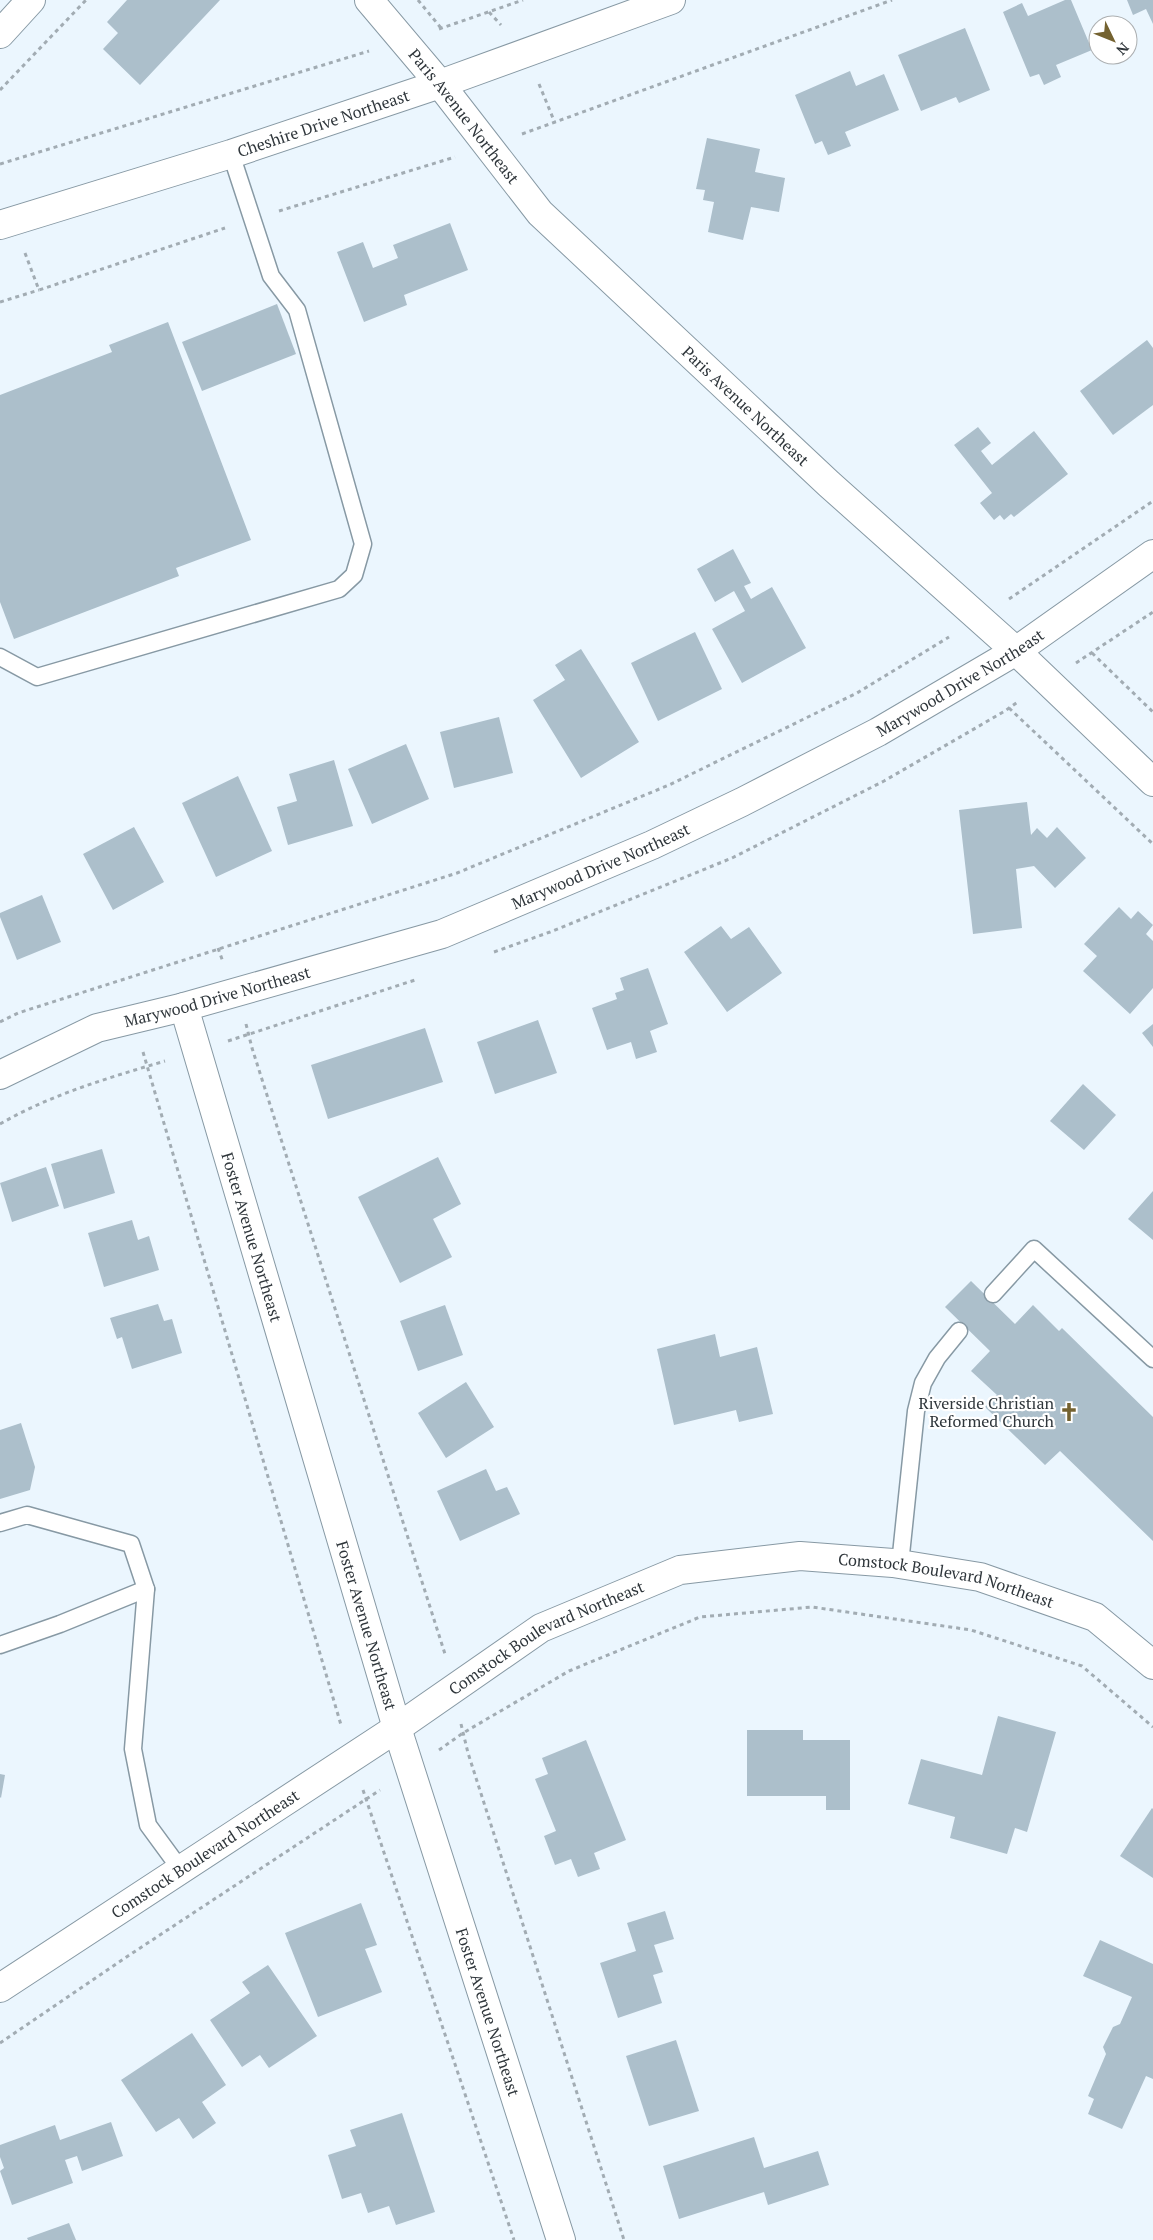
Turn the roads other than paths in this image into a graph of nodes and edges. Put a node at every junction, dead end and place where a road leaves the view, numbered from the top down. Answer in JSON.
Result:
{"nodes":[{"id":1,"x":31,"y":0,"type":"edge"},
{"id":2,"x":369,"y":0,"type":"edge"},
{"id":3,"x":670,"y":0,"type":"edge"},
{"id":4,"x":0,"y":34,"type":"edge"},
{"id":5,"x":440,"y":84,"type":"junction"},
{"id":6,"x":232,"y":154,"type":"junction"},
{"id":7,"x":7,"y":223,"type":"edge"},
{"id":8,"x":1153,"y":554,"type":"edge"},
{"id":9,"x":1016,"y":651,"type":"junction"},
{"id":10,"x":0,"y":657,"type":"edge"},
{"id":11,"x":1153,"y":782,"type":"edge"},
{"id":12,"x":184,"y":1007,"type":"junction"},
{"id":13,"x":0,"y":1075,"type":"edge"},
{"id":14,"x":993,"y":1294,"type":"dead end"},
{"id":15,"x":959,"y":1331,"type":"dead end"},
{"id":16,"x":1153,"y":1359,"type":"edge"},
{"id":17,"x":0,"y":1523,"type":"edge"},
{"id":18,"x":900,"y":1564,"type":"junction"},
{"id":19,"x":146,"y":1589,"type":"junction"},
{"id":20,"x":0,"y":1645,"type":"edge"},
{"id":21,"x":1153,"y":1665,"type":"edge"},
{"id":22,"x":397,"y":1728,"type":"junction"},
{"id":23,"x":181,"y":1870,"type":"junction"},
{"id":24,"x":0,"y":1988,"type":"edge"},
{"id":25,"x":561,"y":2240,"type":"edge"}],
"edges":[{"from":1,"to":4,"type":"street"},
{"from":2,"to":5,"type":"street","name":"Paris Avenue Northeast"},
{"from":3,"to":5,"type":"street","name":"Cheshire Drive Northeast"},
{"from":5,"to":6,"type":"street","name":"Cheshire Drive Northeast"},
{"from":5,"to":9,"type":"street","name":"Paris Avenue Northeast"},
{"from":6,"to":7,"type":"street","name":"Cheshire Drive Northeast"},
{"from":6,"to":10,"type":"lane"},
{"from":8,"to":9,"type":"street","name":"Marywood Drive Northeast"},
{"from":9,"to":11,"type":"street","name":"Paris Avenue Northeast"},
{"from":9,"to":12,"type":"street","name":"Marywood Drive Northeast"},
{"from":12,"to":13,"type":"street","name":"Marywood Drive Northeast"},
{"from":12,"to":22,"type":"street","name":"Foster Avenue Northeast"},
{"from":14,"to":16,"type":"lane"},
{"from":15,"to":18,"type":"lane"},
{"from":17,"to":19,"type":"lane"},
{"from":18,"to":21,"type":"street","name":"Comstock Boulevard Northeast"},
{"from":18,"to":22,"type":"street","name":"Comstock Boulevard Northeast"},
{"from":19,"to":20,"type":"lane"},
{"from":19,"to":23,"type":"lane"},
{"from":22,"to":23,"type":"street","name":"Comstock Boulevard Northeast"},
{"from":22,"to":25,"type":"street","name":"Foster Avenue Northeast"},
{"from":23,"to":24,"type":"street","name":"Comstock Boulevard Northeast"}]}
